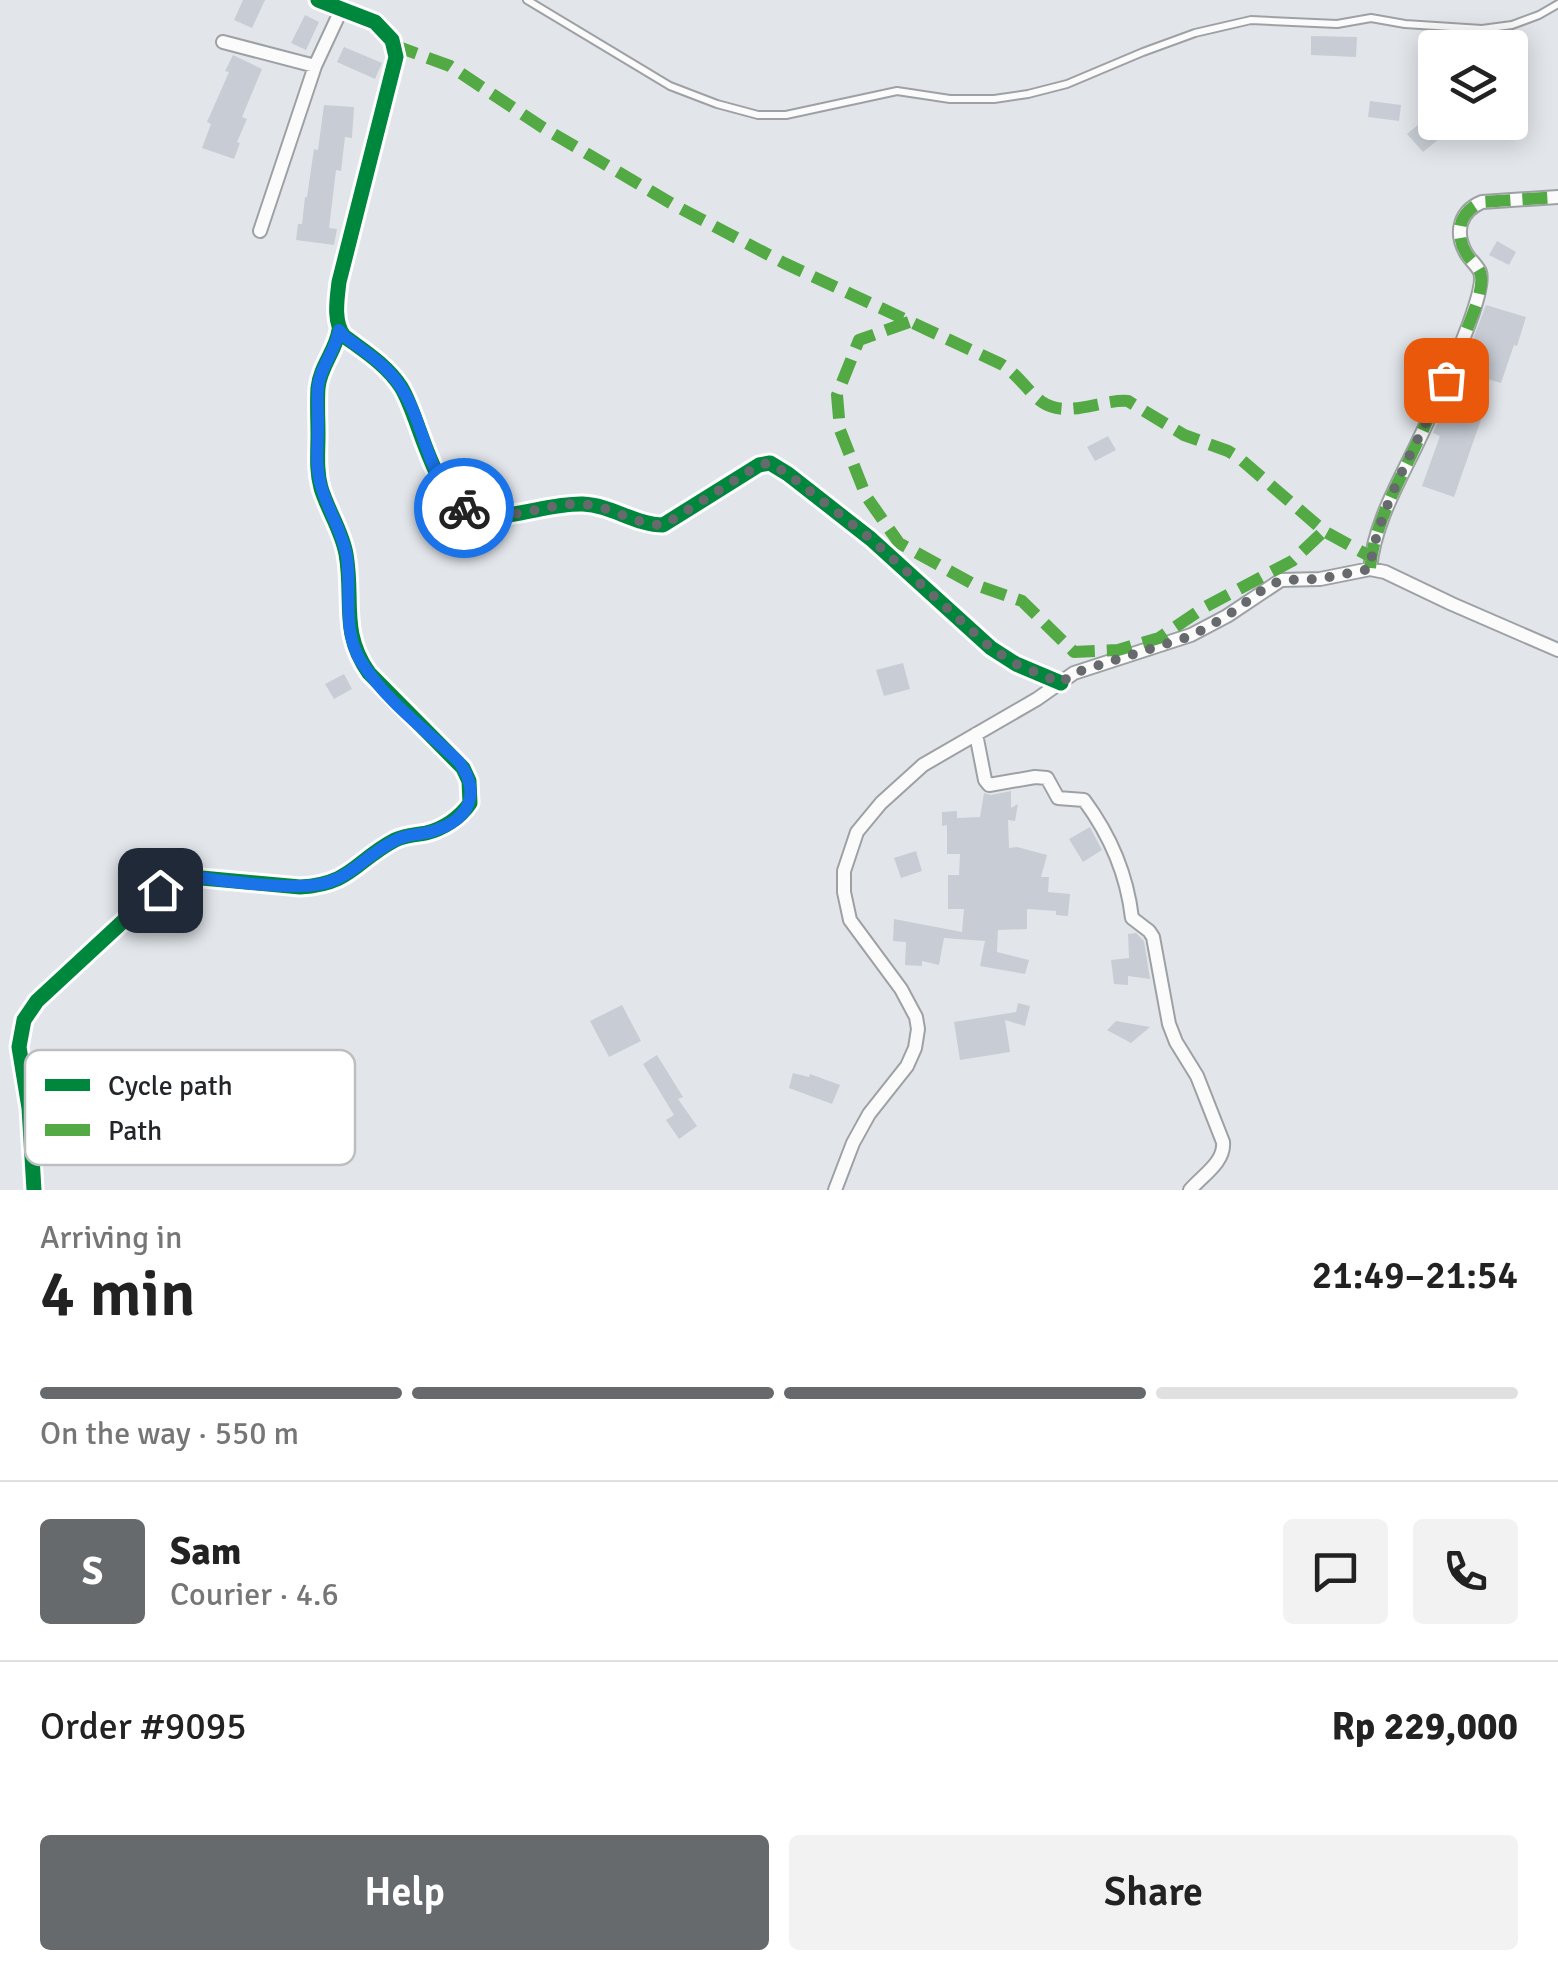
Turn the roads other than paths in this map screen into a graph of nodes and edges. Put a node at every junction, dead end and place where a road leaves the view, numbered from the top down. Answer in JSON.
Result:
{"nodes":[{"id":1,"x":318,"y":0,"type":"edge"},
{"id":2,"x":526,"y":0,"type":"edge"},
{"id":3,"x":1558,"y":4,"type":"edge"},
{"id":4,"x":342,"y":8,"type":"junction"},
{"id":5,"x":224,"y":42,"type":"dead end"},
{"id":6,"x":315,"y":66,"type":"junction"},
{"id":7,"x":1558,"y":196,"type":"edge"},
{"id":8,"x":260,"y":231,"type":"dead end"},
{"id":9,"x":339,"y":330,"type":"junction"},
{"id":10,"x":1370,"y":569,"type":"junction"},
{"id":11,"x":1558,"y":650,"type":"edge"},
{"id":12,"x":1061,"y":683,"type":"junction"},
{"id":13,"x":976,"y":734,"type":"junction"},
{"id":14,"x":25,"y":1083,"type":"edge"},
{"id":15,"x":33,"y":1165,"type":"edge"},
{"id":16,"x":34,"y":1190,"type":"edge"},
{"id":17,"x":835,"y":1190,"type":"edge"},
{"id":18,"x":1190,"y":1190,"type":"edge"}],
"edges":[{"from":1,"to":4,"type":"street"},
{"from":2,"to":3,"type":"lane"},
{"from":4,"to":6,"type":"street"},
{"from":4,"to":9,"type":"street"},
{"from":5,"to":6,"type":"street"},
{"from":6,"to":8,"type":"street"},
{"from":7,"to":10,"type":"street"},
{"from":9,"to":12,"type":"street"},
{"from":9,"to":14,"type":"street"},
{"from":10,"to":11,"type":"street"},
{"from":10,"to":12,"type":"street"},
{"from":12,"to":13,"type":"street"},
{"from":13,"to":17,"type":"street"},
{"from":13,"to":18,"type":"street"},
{"from":15,"to":16,"type":"street"}]}
